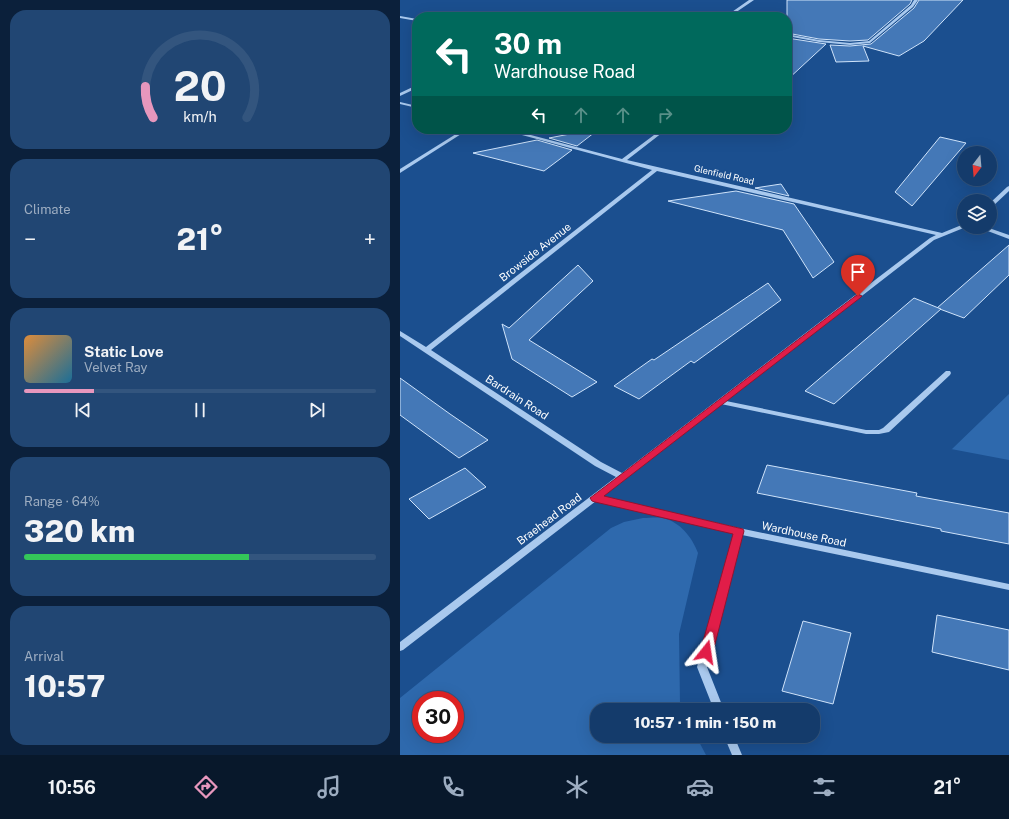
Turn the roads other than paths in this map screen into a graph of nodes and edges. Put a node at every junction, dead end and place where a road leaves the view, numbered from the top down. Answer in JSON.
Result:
{"nodes":[{"id":1,"x":752,"y":0,"type":"edge"},
{"id":2,"x":916,"y":0,"type":"edge"},
{"id":3,"x":736,"y":12,"type":"edge"},
{"id":4,"x":400,"y":17,"type":"edge"},
{"id":5,"x":412,"y":19,"type":"edge"},
{"id":6,"x":792,"y":37,"type":"edge"},
{"id":7,"x":412,"y":89,"type":"edge"},
{"id":8,"x":400,"y":95,"type":"edge"},
{"id":9,"x":400,"y":103,"type":"edge"},
{"id":10,"x":412,"y":106,"type":"edge"},
{"id":11,"x":459,"y":134,"type":"edge"},
{"id":12,"x":522,"y":134,"type":"edge"},
{"id":13,"x":658,"y":134,"type":"edge"},
{"id":14,"x":624,"y":160,"type":"junction"},
{"id":15,"x":656,"y":168,"type":"junction"},
{"id":16,"x":400,"y":171,"type":"edge"},
{"id":17,"x":1009,"y":188,"type":"edge"},
{"id":18,"x":997,"y":199,"type":"edge"},
{"id":19,"x":957,"y":229,"type":"edge"},
{"id":20,"x":997,"y":233,"type":"edge"},
{"id":21,"x":943,"y":235,"type":"junction"},
{"id":22,"x":1009,"y":237,"type":"edge"},
{"id":23,"x":400,"y":333,"type":"edge"},
{"id":24,"x":426,"y":350,"type":"junction"},
{"id":25,"x":948,"y":373,"type":"dead end"},
{"id":26,"x":721,"y":402,"type":"junction"},
{"id":27,"x":623,"y":477,"type":"junction"},
{"id":28,"x":595,"y":498,"type":"junction"},
{"id":29,"x":739,"y":531,"type":"junction"},
{"id":30,"x":1009,"y":587,"type":"edge"},
{"id":31,"x":400,"y":647,"type":"edge"},
{"id":32,"x":716,"y":703,"type":"edge"},
{"id":33,"x":732,"y":743,"type":"edge"},
{"id":34,"x":737,"y":755,"type":"edge"}],
"edges":[{"from":1,"to":3,"type":"street"},
{"from":2,"to":6,"type":"street"},
{"from":4,"to":5,"type":"street"},
{"from":7,"to":8,"type":"street"},
{"from":9,"to":10,"type":"street"},
{"from":11,"to":16,"type":"street"},
{"from":12,"to":14,"type":"street","name":"Glenfield Road"},
{"from":13,"to":14,"type":"street"},
{"from":14,"to":15,"type":"street","name":"Glenfield Road"},
{"from":15,"to":21,"type":"street","name":"Glenfield Road"},
{"from":15,"to":24,"type":"street","name":"Browside Avenue"},
{"from":17,"to":18,"type":"street"},
{"from":19,"to":21,"type":"street","name":"Braehead Road"},
{"from":20,"to":22,"type":"street"},
{"from":21,"to":26,"type":"street","name":"Braehead Road"},
{"from":23,"to":24,"type":"street","name":"Bardrain Road"},
{"from":24,"to":27,"type":"street","name":"Bardrain Road"},
{"from":25,"to":26,"type":"street"},
{"from":26,"to":27,"type":"street","name":"Braehead Road"},
{"from":27,"to":28,"type":"street","name":"Braehead Road"},
{"from":28,"to":29,"type":"street","name":"Wardhouse Road"},
{"from":28,"to":31,"type":"street","name":"Braehead Road"},
{"from":29,"to":30,"type":"street","name":"Wardhouse Road"},
{"from":29,"to":32,"type":"street"},
{"from":33,"to":34,"type":"street"}]}
